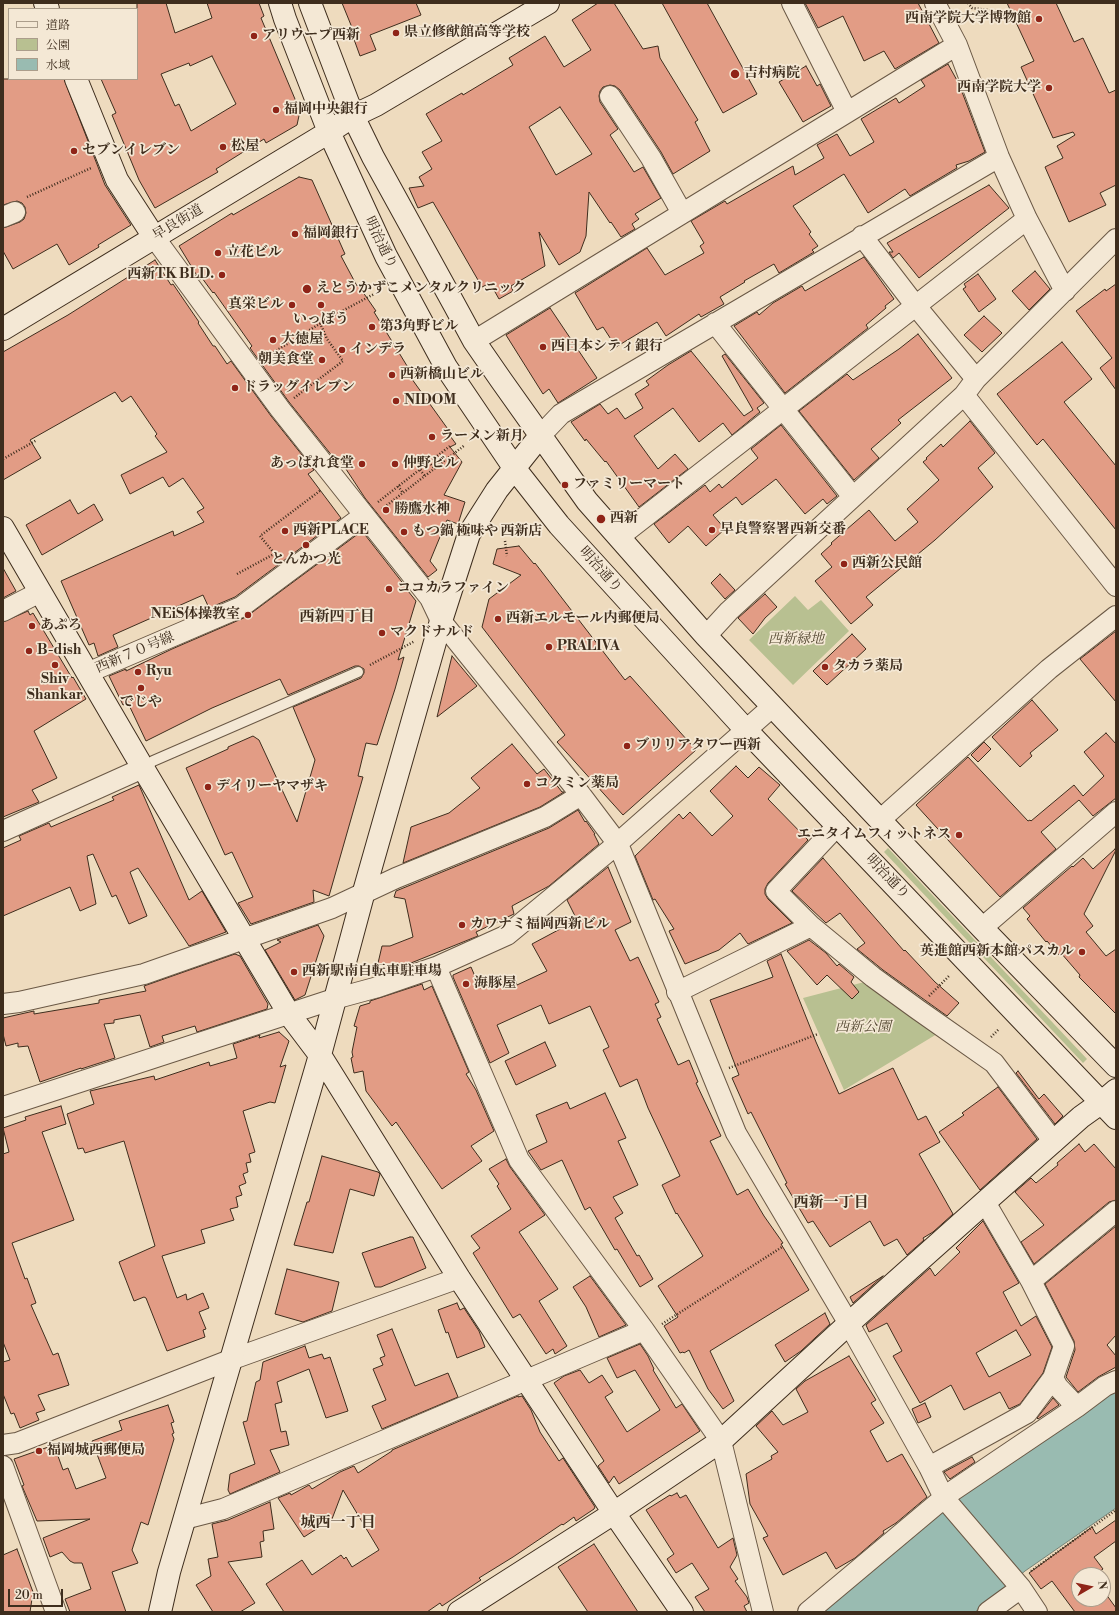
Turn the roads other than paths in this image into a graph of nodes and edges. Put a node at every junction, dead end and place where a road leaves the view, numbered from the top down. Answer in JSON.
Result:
{"nodes":[{"id":1,"x":280,"y":3,"type":"edge"},
{"id":2,"x":310,"y":3,"type":"edge"},
{"id":3,"x":548,"y":3,"type":"edge"},
{"id":4,"x":792,"y":3,"type":"edge"},
{"id":5,"x":935,"y":3,"type":"edge"},
{"id":6,"x":956,"y":45,"type":"junction"},
{"id":7,"x":76,"y":80,"type":"edge"},
{"id":8,"x":610,"y":96,"type":"dead end"},
{"id":9,"x":847,"y":112,"type":"junction"},
{"id":10,"x":353,"y":116,"type":"junction"},
{"id":11,"x":329,"y":132,"type":"junction"},
{"id":12,"x":999,"y":157,"type":"junction"},
{"id":13,"x":682,"y":213,"type":"junction"},
{"id":14,"x":1026,"y":219,"type":"junction"},
{"id":15,"x":862,"y":236,"type":"junction"},
{"id":16,"x":154,"y":237,"type":"junction"},
{"id":17,"x":1116,"y":239,"type":"edge"},
{"id":18,"x":1065,"y":291,"type":"junction"},
{"id":19,"x":915,"y":305,"type":"junction"},
{"id":20,"x":715,"y":323,"type":"junction"},
{"id":21,"x":3,"y":329,"type":"edge"},
{"id":22,"x":474,"y":341,"type":"junction"},
{"id":23,"x":976,"y":379,"type":"junction"},
{"id":24,"x":964,"y":395,"type":"junction"},
{"id":25,"x":783,"y":409,"type":"junction"},
{"id":26,"x":540,"y":436,"type":"junction"},
{"id":27,"x":515,"y":469,"type":"junction"},
{"id":28,"x":853,"y":497,"type":"junction"},
{"id":29,"x":372,"y":511,"type":"junction"},
{"id":30,"x":3,"y":528,"type":"edge"},
{"id":31,"x":619,"y":537,"type":"junction"},
{"id":32,"x":1116,"y":586,"type":"edge"},
{"id":33,"x":40,"y":592,"type":"junction"},
{"id":34,"x":3,"y":611,"type":"edge"},
{"id":35,"x":1116,"y":616,"type":"edge"},
{"id":36,"x":441,"y":621,"type":"junction"},
{"id":37,"x":706,"y":636,"type":"junction"},
{"id":38,"x":358,"y":672,"type":"road end"},
{"id":39,"x":87,"y":673,"type":"junction"},
{"id":40,"x":772,"y":707,"type":"junction"},
{"id":41,"x":746,"y":730,"type":"junction"},
{"id":42,"x":143,"y":768,"type":"junction"},
{"id":43,"x":582,"y":795,"type":"junction"},
{"id":44,"x":1116,"y":812,"type":"edge"},
{"id":45,"x":880,"y":820,"type":"junction"},
{"id":46,"x":838,"y":825,"type":"junction"},
{"id":47,"x":3,"y":831,"type":"edge"},
{"id":48,"x":618,"y":844,"type":"junction"},
{"id":49,"x":363,"y":895,"type":"junction"},
{"id":50,"x":811,"y":926,"type":"junction"},
{"id":51,"x":982,"y":928,"type":"junction"},
{"id":52,"x":244,"y":938,"type":"junction"},
{"id":53,"x":436,"y":967,"type":"junction"},
{"id":54,"x":677,"y":992,"type":"junction"},
{"id":55,"x":334,"y":1000,"type":"junction"},
{"id":56,"x":3,"y":1004,"type":"edge"},
{"id":57,"x":289,"y":1014,"type":"junction"},
{"id":58,"x":320,"y":1054,"type":"junction"},
{"id":59,"x":1116,"y":1066,"type":"edge"},
{"id":60,"x":1111,"y":1103,"type":"edge"},
{"id":61,"x":3,"y":1107,"type":"edge"},
{"id":62,"x":1054,"y":1142,"type":"junction"},
{"id":63,"x":985,"y":1202,"type":"junction"},
{"id":64,"x":1116,"y":1211,"type":"edge"},
{"id":65,"x":459,"y":1278,"type":"junction"},
{"id":66,"x":1031,"y":1281,"type":"junction"},
{"id":67,"x":849,"y":1324,"type":"junction"},
{"id":68,"x":644,"y":1330,"type":"junction"},
{"id":69,"x":230,"y":1360,"type":"junction"},
{"id":70,"x":1053,"y":1378,"type":"junction"},
{"id":71,"x":527,"y":1381,"type":"junction"},
{"id":72,"x":1116,"y":1381,"type":"edge"},
{"id":73,"x":1077,"y":1407,"type":"junction"},
{"id":74,"x":721,"y":1441,"type":"junction"},
{"id":75,"x":3,"y":1445,"type":"edge"},
{"id":76,"x":3,"y":1466,"type":"edge"},
{"id":77,"x":929,"y":1467,"type":"junction"},
{"id":78,"x":945,"y":1500,"type":"junction"},
{"id":79,"x":614,"y":1513,"type":"junction"},
{"id":80,"x":184,"y":1519,"type":"junction"},
{"id":81,"x":1022,"y":1581,"type":"junction"},
{"id":82,"x":56,"y":1612,"type":"edge"},
{"id":83,"x":160,"y":1612,"type":"edge"},
{"id":84,"x":459,"y":1612,"type":"edge"},
{"id":85,"x":682,"y":1612,"type":"edge"},
{"id":86,"x":762,"y":1612,"type":"edge"},
{"id":87,"x":808,"y":1612,"type":"edge"},
{"id":88,"x":988,"y":1612,"type":"edge"},
{"id":89,"x":1037,"y":1612,"type":"edge"}],
"edges":[{"from":1,"to":11,"type":"street","name":"明治通り"},
{"from":2,"to":10,"type":"street"},
{"from":3,"to":10,"type":"street","name":"早良街道"},
{"from":4,"to":9,"type":"street"},
{"from":5,"to":6,"type":"street"},
{"from":6,"to":9,"type":"street"},
{"from":6,"to":12,"type":"street"},
{"from":7,"to":16,"type":"street"},
{"from":8,"to":13,"type":"street"},
{"from":9,"to":13,"type":"street"},
{"from":10,"to":11,"type":"street","name":"早良街道"},
{"from":10,"to":22,"type":"street"},
{"from":11,"to":16,"type":"street","name":"早良街道"},
{"from":11,"to":27,"type":"street","name":"明治通り"},
{"from":12,"to":14,"type":"street"},
{"from":12,"to":15,"type":"street"},
{"from":13,"to":22,"type":"street"},
{"from":14,"to":18,"type":"street"},
{"from":14,"to":19,"type":"street"},
{"from":15,"to":19,"type":"street"},
{"from":15,"to":20,"type":"street"},
{"from":16,"to":21,"type":"street","name":"早良街道"},
{"from":16,"to":29,"type":"street"},
{"from":17,"to":18,"type":"street"},
{"from":18,"to":23,"type":"street"},
{"from":19,"to":23,"type":"street"},
{"from":19,"to":25,"type":"street"},
{"from":20,"to":25,"type":"street"},
{"from":20,"to":26,"type":"street"},
{"from":22,"to":26,"type":"street"},
{"from":23,"to":24,"type":"street"},
{"from":24,"to":28,"type":"street"},
{"from":24,"to":32,"type":"street"},
{"from":25,"to":28,"type":"street"},
{"from":25,"to":31,"type":"street"},
{"from":26,"to":27,"type":"street"},
{"from":26,"to":31,"type":"street"},
{"from":27,"to":36,"type":"street"},
{"from":27,"to":41,"type":"street","name":"明治通り"},
{"from":28,"to":37,"type":"street"},
{"from":29,"to":36,"type":"street"},
{"from":29,"to":39,"type":"street","name":"西新７０号線"},
{"from":30,"to":33,"type":"street"},
{"from":31,"to":37,"type":"street"},
{"from":33,"to":34,"type":"street"},
{"from":33,"to":39,"type":"street"},
{"from":35,"to":45,"type":"street"},
{"from":36,"to":43,"type":"street"},
{"from":36,"to":49,"type":"street"},
{"from":37,"to":40,"type":"street"},
{"from":38,"to":42,"type":"lane"},
{"from":39,"to":42,"type":"street"},
{"from":40,"to":41,"type":"street"},
{"from":40,"to":45,"type":"street"},
{"from":41,"to":46,"type":"street","name":"明治通り"},
{"from":41,"to":48,"type":"street"},
{"from":42,"to":47,"type":"street"},
{"from":42,"to":52,"type":"street"},
{"from":43,"to":48,"type":"street"},
{"from":43,"to":49,"type":"street"},
{"from":44,"to":51,"type":"street"},
{"from":45,"to":51,"type":"street"},
{"from":46,"to":50,"type":"street"},
{"from":46,"to":60,"type":"street","name":"明治通り"},
{"from":48,"to":53,"type":"street"},
{"from":48,"to":54,"type":"street"},
{"from":49,"to":52,"type":"street"},
{"from":49,"to":55,"type":"street"},
{"from":50,"to":54,"type":"street"},
{"from":50,"to":62,"type":"street"},
{"from":51,"to":59,"type":"street"},
{"from":52,"to":56,"type":"street"},
{"from":52,"to":57,"type":"street"},
{"from":53,"to":55,"type":"street"},
{"from":53,"to":68,"type":"street"},
{"from":54,"to":67,"type":"street"},
{"from":55,"to":57,"type":"street"},
{"from":55,"to":58,"type":"street"},
{"from":57,"to":58,"type":"street"},
{"from":57,"to":61,"type":"street"},
{"from":58,"to":65,"type":"street"},
{"from":58,"to":69,"type":"street"},
{"from":60,"to":62,"type":"street"},
{"from":62,"to":63,"type":"street"},
{"from":63,"to":66,"type":"street"},
{"from":63,"to":67,"type":"street"},
{"from":64,"to":66,"type":"street"},
{"from":65,"to":69,"type":"street"},
{"from":65,"to":71,"type":"street"},
{"from":66,"to":70,"type":"street"},
{"from":67,"to":74,"type":"street"},
{"from":67,"to":77,"type":"street"},
{"from":68,"to":71,"type":"street"},
{"from":68,"to":74,"type":"street"},
{"from":69,"to":75,"type":"street"},
{"from":69,"to":80,"type":"street"},
{"from":70,"to":73,"type":"street"},
{"from":70,"to":77,"type":"street"},
{"from":71,"to":79,"type":"street"},
{"from":71,"to":80,"type":"street"},
{"from":72,"to":73,"type":"street"},
{"from":73,"to":78,"type":"street"},
{"from":74,"to":79,"type":"street"},
{"from":74,"to":86,"type":"street"},
{"from":76,"to":82,"type":"street"},
{"from":77,"to":78,"type":"street"},
{"from":78,"to":81,"type":"street"},
{"from":78,"to":87,"type":"street"},
{"from":79,"to":84,"type":"street"},
{"from":79,"to":85,"type":"street"},
{"from":80,"to":83,"type":"street"},
{"from":81,"to":88,"type":"street"},
{"from":81,"to":89,"type":"street"}]}
